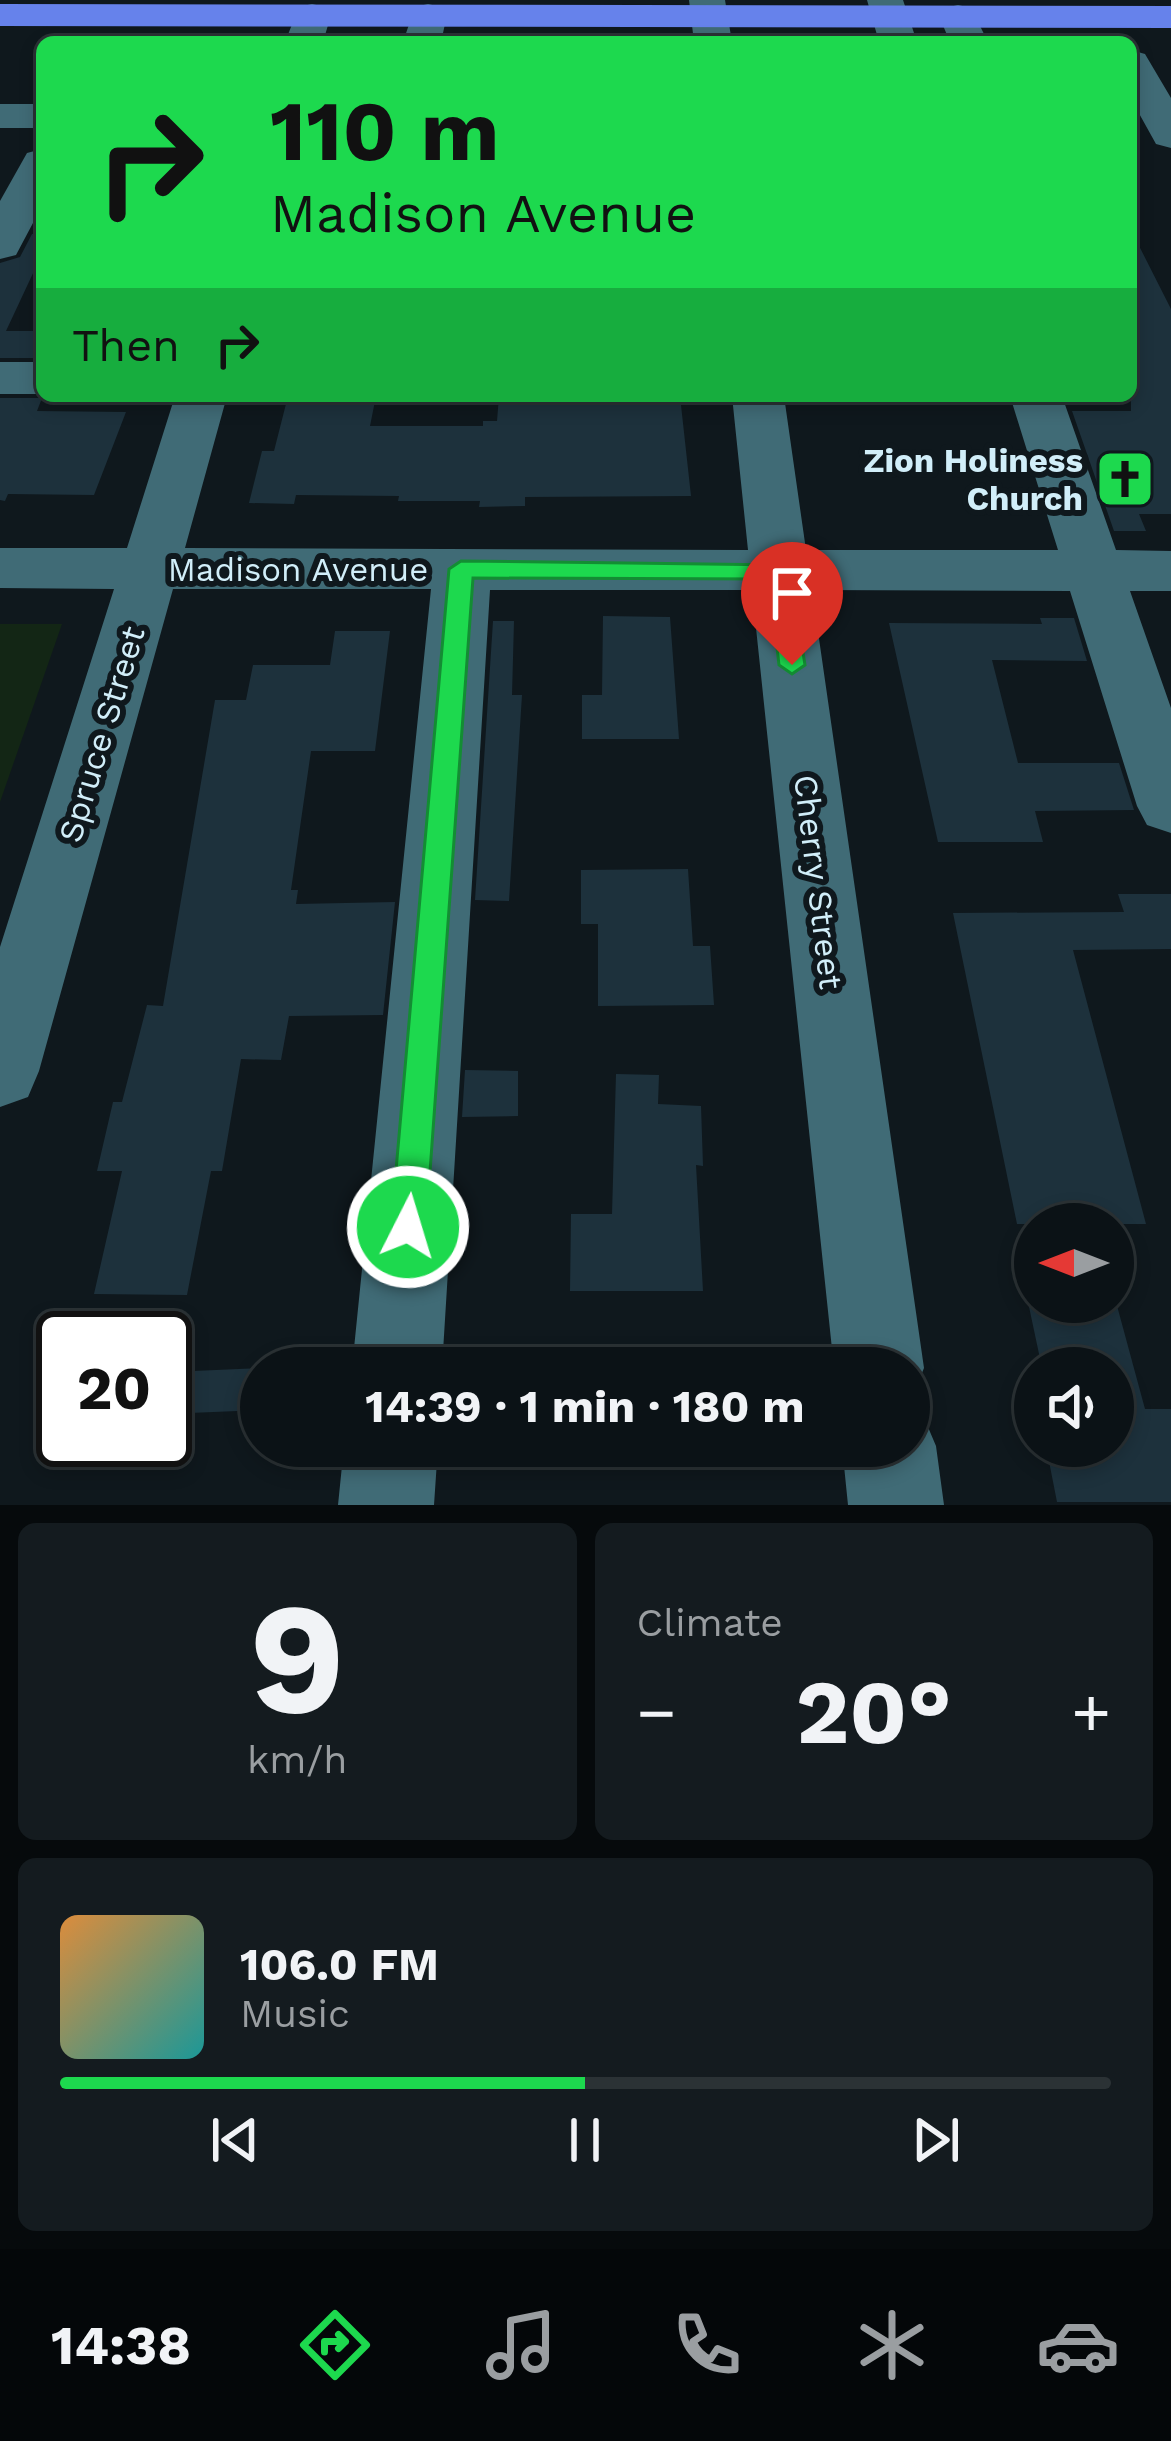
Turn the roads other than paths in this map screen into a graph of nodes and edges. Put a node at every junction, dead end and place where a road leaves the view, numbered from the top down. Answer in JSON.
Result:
{"nodes":[{"id":1,"x":622,"y":8,"type":"edge"},
{"id":2,"x":0,"y":15,"type":"edge"},
{"id":3,"x":1171,"y":16,"type":"edge"},
{"id":4,"x":710,"y":19,"type":"edge"},
{"id":5,"x":891,"y":19,"type":"edge"},
{"id":6,"x":1108,"y":19,"type":"edge"},
{"id":7,"x":308,"y":28,"type":"edge"},
{"id":8,"x":425,"y":28,"type":"edge"},
{"id":9,"x":964,"y":29,"type":"edge"},
{"id":10,"x":1137,"y":75,"type":"edge"},
{"id":11,"x":0,"y":116,"type":"edge"},
{"id":12,"x":36,"y":116,"type":"edge"},
{"id":13,"x":1159,"y":122,"type":"edge"},
{"id":14,"x":36,"y":174,"type":"edge"},
{"id":15,"x":0,"y":245,"type":"edge"},
{"id":16,"x":0,"y":378,"type":"edge"},
{"id":17,"x":36,"y":378,"type":"edge"},
{"id":18,"x":199,"y":402,"type":"edge"},
{"id":19,"x":759,"y":402,"type":"edge"},
{"id":20,"x":1038,"y":402,"type":"edge"},
{"id":21,"x":0,"y":568,"type":"edge"},
{"id":22,"x":151,"y":568,"type":"junction"},
{"id":23,"x":461,"y":569,"type":"junction"},
{"id":24,"x":781,"y":571,"type":"junction"},
{"id":25,"x":1093,"y":571,"type":"junction"},
{"id":26,"x":1171,"y":571,"type":"edge"},
{"id":27,"x":1171,"y":806,"type":"edge"},
{"id":28,"x":0,"y":1071,"type":"edge"},
{"id":29,"x":399,"y":1347,"type":"edge"},
{"id":30,"x":876,"y":1347,"type":"edge"},
{"id":31,"x":389,"y":1467,"type":"edge"},
{"id":32,"x":891,"y":1467,"type":"edge"},
{"id":33,"x":386,"y":1505,"type":"edge"},
{"id":34,"x":896,"y":1505,"type":"edge"}],
"edges":[{"from":1,"to":4,"type":"main road"},
{"from":1,"to":8,"type":"main road"},
{"from":2,"to":7,"type":"main road"},
{"from":3,"to":6,"type":"main road"},
{"from":4,"to":5,"type":"main road"},
{"from":5,"to":9,"type":"main road"},
{"from":6,"to":9,"type":"main road"},
{"from":7,"to":8,"type":"main road"},
{"from":10,"to":13,"type":"street"},
{"from":11,"to":12,"type":"street"},
{"from":14,"to":15,"type":"street"},
{"from":16,"to":17,"type":"street"},
{"from":18,"to":22,"type":"street","name":"Spruce Street"},
{"from":19,"to":24,"type":"street","name":"Cherry Street"},
{"from":20,"to":25,"type":"street"},
{"from":21,"to":22,"type":"street","name":"Madison Avenue"},
{"from":22,"to":23,"type":"street","name":"Madison Avenue"},
{"from":22,"to":28,"type":"street","name":"Spruce Street"},
{"from":23,"to":24,"type":"street","name":"Madison Avenue"},
{"from":23,"to":29,"type":"street"},
{"from":24,"to":25,"type":"street","name":"Madison Avenue"},
{"from":24,"to":30,"type":"street","name":"Cherry Street"},
{"from":25,"to":26,"type":"street","name":"Madison Avenue"},
{"from":25,"to":27,"type":"street"},
{"from":31,"to":33,"type":"street"},
{"from":32,"to":34,"type":"street"}]}
